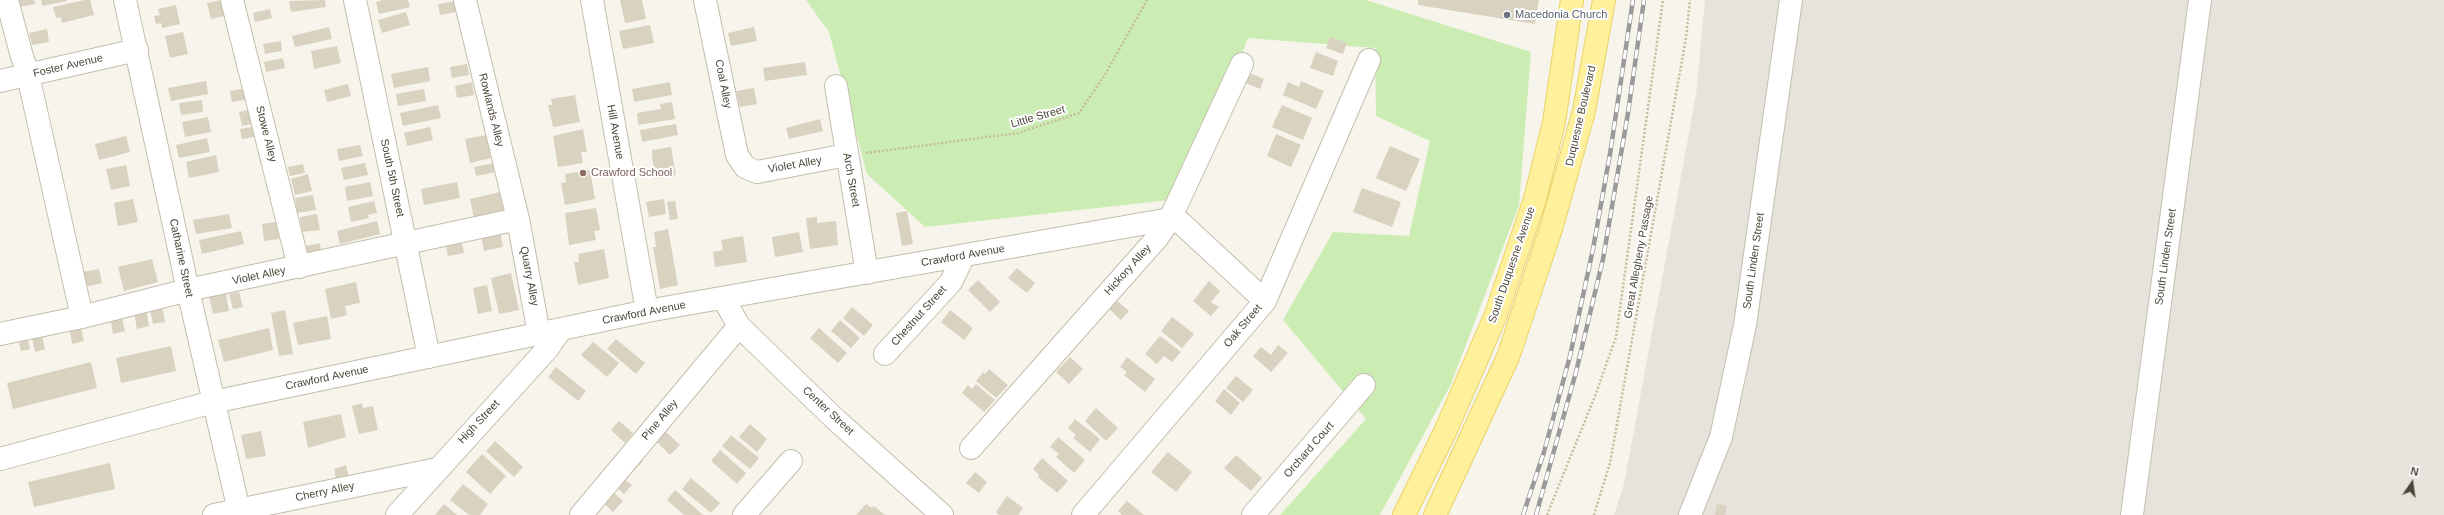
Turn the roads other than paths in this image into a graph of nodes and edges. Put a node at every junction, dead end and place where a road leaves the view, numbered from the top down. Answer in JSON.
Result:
{"nodes":[{"id":1,"x":8,"y":0,"type":"edge"},
{"id":2,"x":125,"y":0,"type":"edge"},
{"id":3,"x":232,"y":0,"type":"edge"},
{"id":4,"x":355,"y":0,"type":"edge"},
{"id":5,"x":465,"y":0,"type":"edge"},
{"id":6,"x":592,"y":0,"type":"edge"},
{"id":7,"x":705,"y":0,"type":"edge"},
{"id":8,"x":1572,"y":0,"type":"edge"},
{"id":9,"x":1604,"y":0,"type":"edge"},
{"id":10,"x":1791,"y":0,"type":"edge"},
{"id":11,"x":2200,"y":0,"type":"edge"},
{"id":12,"x":137,"y":50,"type":"junction"},
{"id":13,"x":1369,"y":60,"type":"dead end"},
{"id":14,"x":1242,"y":64,"type":"dead end"},
{"id":15,"x":28,"y":75,"type":"junction"},
{"id":16,"x":0,"y":81,"type":"edge"},
{"id":17,"x":836,"y":86,"type":"dead end"},
{"id":18,"x":847,"y":155,"type":"junction"},
{"id":19,"x":744,"y":167,"type":"joint"},
{"id":20,"x":518,"y":219,"type":"junction"},
{"id":21,"x":1170,"y":219,"type":"junction"},
{"id":22,"x":406,"y":245,"type":"junction"},
{"id":23,"x":963,"y":257,"type":"junction"},
{"id":24,"x":299,"y":267,"type":"junction"},
{"id":25,"x":867,"y":273,"type":"junction"},
{"id":26,"x":188,"y":290,"type":"junction"},
{"id":27,"x":723,"y":298,"type":"junction"},
{"id":28,"x":1265,"y":301,"type":"junction"},
{"id":29,"x":647,"y":311,"type":"junction"},
{"id":30,"x":82,"y":317,"type":"junction"},
{"id":31,"x":739,"y":326,"type":"junction"},
{"id":32,"x":561,"y":329,"type":"junction"},
{"id":33,"x":0,"y":334,"type":"edge"},
{"id":34,"x":540,"y":334,"type":"junction"},
{"id":35,"x":886,"y":354,"type":"dead end"},
{"id":36,"x":429,"y":356,"type":"junction"},
{"id":37,"x":1508,"y":356,"type":"junction"},
{"id":38,"x":1364,"y":385,"type":"dead end"},
{"id":39,"x":214,"y":402,"type":"junction"},
{"id":40,"x":971,"y":448,"type":"dead end"},
{"id":41,"x":0,"y":459,"type":"edge"},
{"id":42,"x":791,"y":461,"type":"dead end"},
{"id":43,"x":437,"y":468,"type":"junction"},
{"id":44,"x":240,"y":512,"type":"edge"},
{"id":45,"x":214,"y":515,"type":"edge"},
{"id":46,"x":397,"y":515,"type":"edge"},
{"id":47,"x":581,"y":515,"type":"edge"},
{"id":48,"x":744,"y":515,"type":"edge"},
{"id":49,"x":942,"y":515,"type":"edge"},
{"id":50,"x":1083,"y":515,"type":"edge"},
{"id":51,"x":1253,"y":515,"type":"edge"},
{"id":52,"x":1404,"y":515,"type":"edge"},
{"id":53,"x":1435,"y":515,"type":"edge"},
{"id":54,"x":1448,"y":515,"type":"edge"},
{"id":55,"x":1690,"y":515,"type":"edge"},
{"id":56,"x":2132,"y":515,"type":"edge"}],
"edges":[{"from":1,"to":15,"type":"street"},
{"from":2,"to":12,"type":"street","name":"Catharine Street"},
{"from":3,"to":24,"type":"street","name":"Stowe Alley"},
{"from":4,"to":22,"type":"street","name":"South 5th Street"},
{"from":5,"to":20,"type":"street","name":"Rowlands Alley"},
{"from":6,"to":29,"type":"street","name":"Hill Avenue"},
{"from":7,"to":19,"type":"street","name":"Coal Alley"},
{"from":8,"to":52,"type":"main road","name":"South Duquesne Avenue"},
{"from":9,"to":37,"type":"main road","name":"Duquesne Boulevard"},
{"from":10,"to":55,"type":"street","name":"South Linden Street"},
{"from":11,"to":56,"type":"street","name":"South Linden Street"},
{"from":12,"to":15,"type":"street","name":"Foster Avenue"},
{"from":12,"to":26,"type":"street","name":"Catharine Street"},
{"from":13,"to":28,"type":"street","name":"Oak Street"},
{"from":14,"to":21,"type":"street","name":"Hickory Alley"},
{"from":15,"to":16,"type":"street","name":"Foster Avenue"},
{"from":15,"to":30,"type":"street"},
{"from":17,"to":18,"type":"street","name":"Arch Street"},
{"from":18,"to":19,"type":"street","name":"Violet Alley"},
{"from":18,"to":25,"type":"street","name":"Arch Street"},
{"from":20,"to":22,"type":"street","name":"Violet Alley"},
{"from":20,"to":34,"type":"street","name":"Quarry Alley"},
{"from":21,"to":23,"type":"street","name":"Crawford Avenue"},
{"from":21,"to":28,"type":"street"},
{"from":21,"to":40,"type":"street","name":"Hickory Alley"},
{"from":22,"to":24,"type":"street","name":"Violet Alley"},
{"from":22,"to":36,"type":"street","name":"South 5th Street"},
{"from":23,"to":25,"type":"street","name":"Crawford Avenue"},
{"from":23,"to":35,"type":"street","name":"Chestnut Street"},
{"from":24,"to":26,"type":"street","name":"Violet Alley"},
{"from":25,"to":27,"type":"street","name":"Crawford Avenue"},
{"from":26,"to":30,"type":"street","name":"Violet Alley"},
{"from":26,"to":39,"type":"street","name":"Catharine Street"},
{"from":27,"to":29,"type":"street","name":"Crawford Avenue"},
{"from":27,"to":31,"type":"street","name":"Center Street"},
{"from":28,"to":50,"type":"street","name":"Oak Street"},
{"from":29,"to":32,"type":"street","name":"Crawford Avenue"},
{"from":30,"to":33,"type":"street","name":"Violet Alley"},
{"from":31,"to":47,"type":"street","name":"Pine Alley"},
{"from":31,"to":49,"type":"street","name":"Center Street"},
{"from":32,"to":34,"type":"street","name":"Crawford Avenue"},
{"from":32,"to":43,"type":"street","name":"High Street"},
{"from":34,"to":36,"type":"street","name":"Crawford Avenue"},
{"from":36,"to":39,"type":"street","name":"Crawford Avenue"},
{"from":37,"to":53,"type":"main road"},
{"from":37,"to":54,"type":"main road"},
{"from":38,"to":51,"type":"street","name":"Orchard Court"},
{"from":39,"to":41,"type":"street","name":"Crawford Avenue"},
{"from":39,"to":44,"type":"street","name":"Catharine Street"},
{"from":42,"to":48,"type":"street"},
{"from":43,"to":44,"type":"street","name":"Cherry Alley"},
{"from":43,"to":46,"type":"street","name":"High Street"},
{"from":44,"to":45,"type":"street","name":"Cherry Alley"}]}
